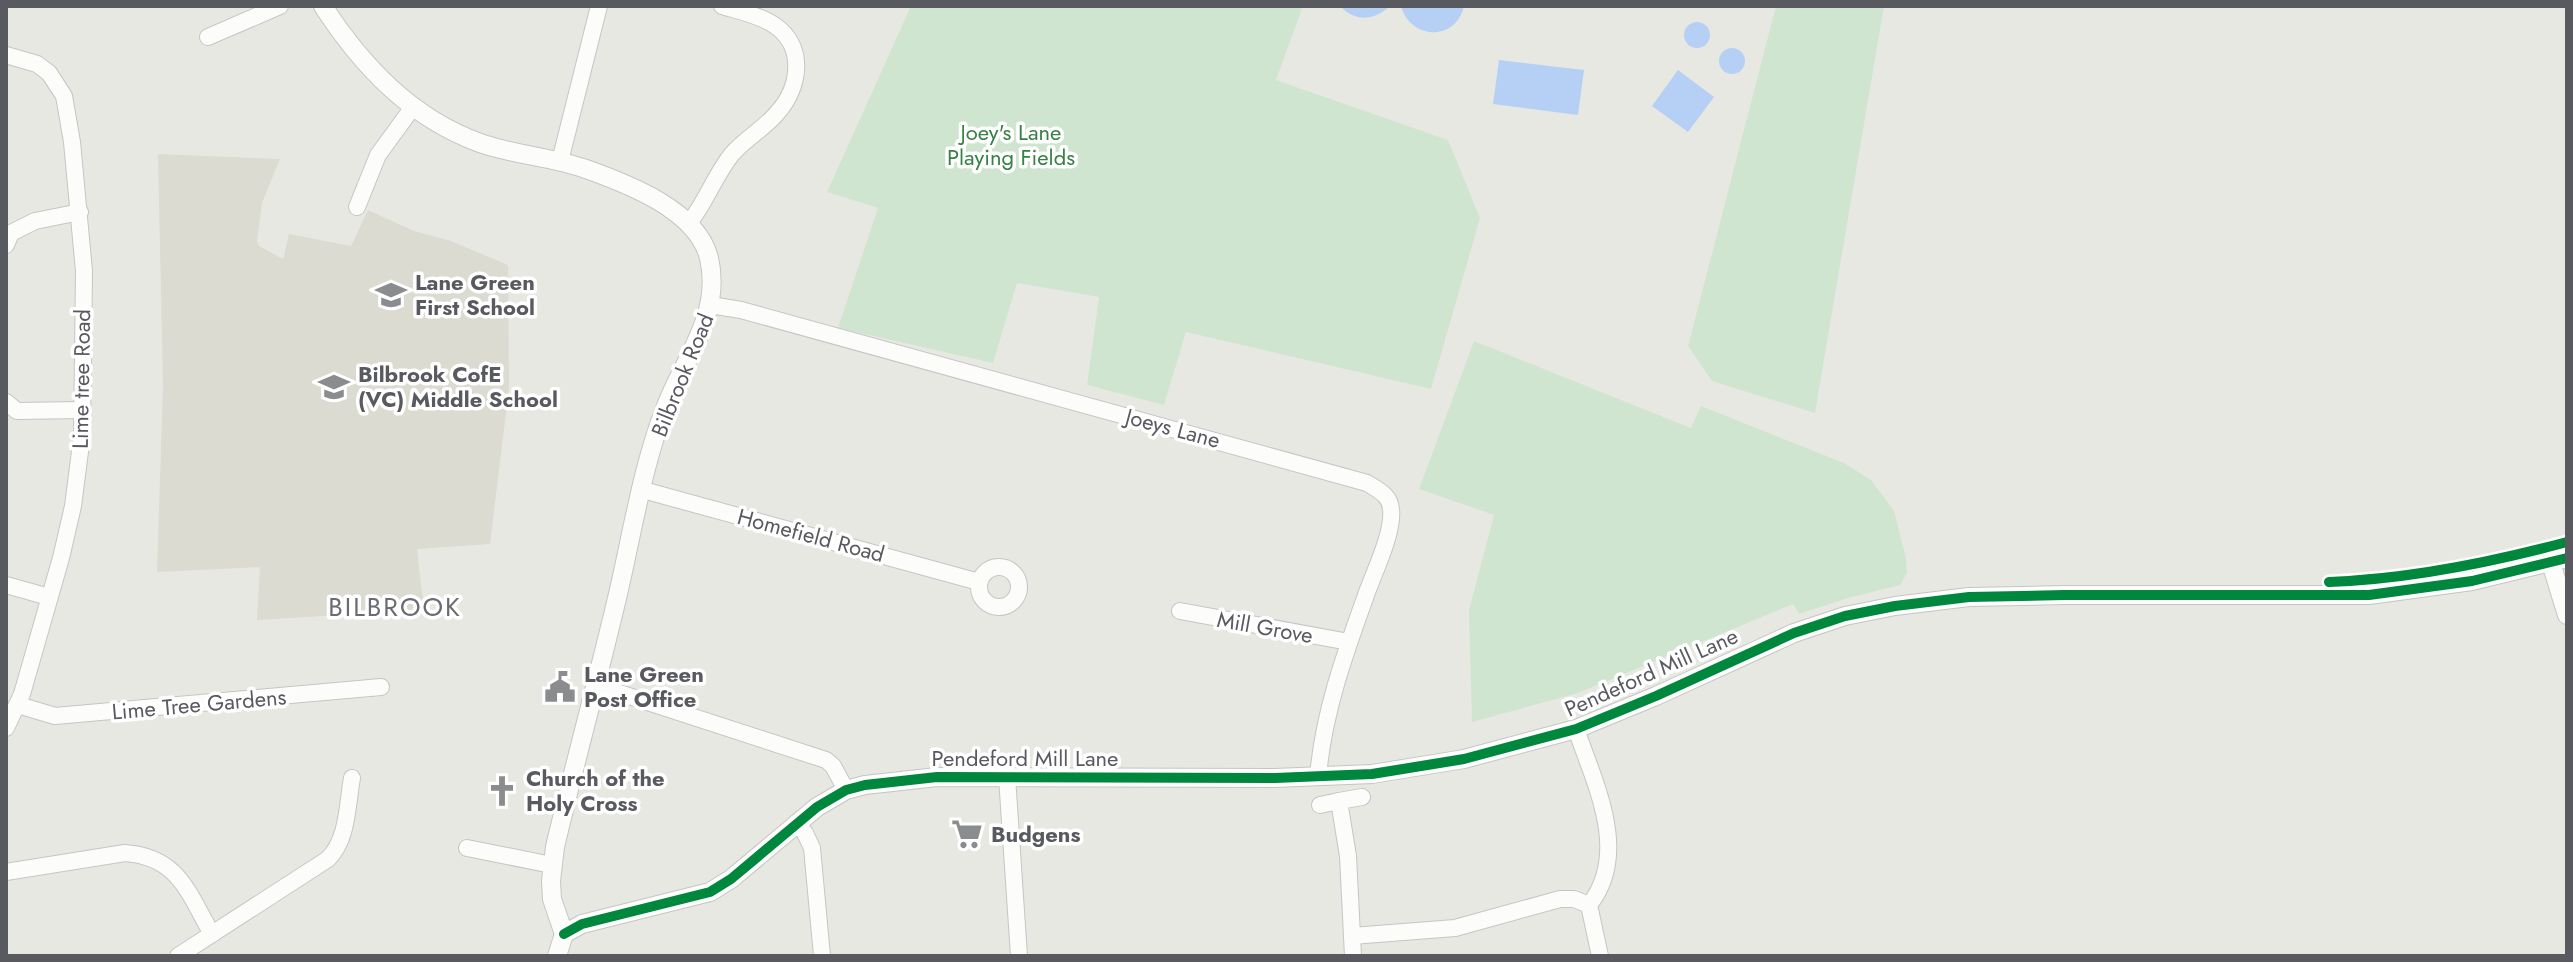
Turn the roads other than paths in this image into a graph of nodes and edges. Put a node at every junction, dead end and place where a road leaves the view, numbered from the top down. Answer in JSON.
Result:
{"nodes":[{"id":1,"x":280,"y":6,"type":"edge"},
{"id":2,"x":323,"y":6,"type":"edge"},
{"id":3,"x":599,"y":6,"type":"edge"},
{"id":4,"x":722,"y":6,"type":"edge"},
{"id":5,"x":208,"y":37,"type":"dead end"},
{"id":6,"x":6,"y":55,"type":"edge"},
{"id":7,"x":413,"y":107,"type":"junction"},
{"id":8,"x":560,"y":161,"type":"junction"},
{"id":9,"x":357,"y":207,"type":"dead end"},
{"id":10,"x":80,"y":212,"type":"junction"},
{"id":11,"x":689,"y":223,"type":"junction"},
{"id":12,"x":6,"y":245,"type":"edge"},
{"id":13,"x":710,"y":305,"type":"junction"},
{"id":14,"x":6,"y":402,"type":"edge"},
{"id":15,"x":82,"y":410,"type":"junction"},
{"id":16,"x":643,"y":490,"type":"junction"},
{"id":17,"x":2559,"y":561,"type":"edge"},
{"id":18,"x":979,"y":582,"type":"dead end"},
{"id":19,"x":6,"y":585,"type":"edge"},
{"id":20,"x":49,"y":597,"type":"junction"},
{"id":21,"x":1180,"y":611,"type":"dead end"},
{"id":22,"x":2567,"y":615,"type":"edge"},
{"id":23,"x":1349,"y":642,"type":"junction"},
{"id":24,"x":595,"y":685,"type":"junction"},
{"id":25,"x":381,"y":687,"type":"dead end"},
{"id":26,"x":18,"y":705,"type":"junction"},
{"id":27,"x":6,"y":728,"type":"edge"},
{"id":28,"x":1576,"y":729,"type":"junction"},
{"id":29,"x":1007,"y":777,"type":"junction"},
{"id":30,"x":1318,"y":777,"type":"junction"},
{"id":31,"x":352,"y":778,"type":"dead end"},
{"id":32,"x":846,"y":790,"type":"junction"},
{"id":33,"x":1362,"y":797,"type":"dead end"},
{"id":34,"x":1339,"y":801,"type":"junction"},
{"id":35,"x":1320,"y":805,"type":"dead end"},
{"id":36,"x":796,"y":823,"type":"junction"},
{"id":37,"x":467,"y":848,"type":"dead end"},
{"id":38,"x":552,"y":865,"type":"junction"},
{"id":39,"x":6,"y":872,"type":"edge"},
{"id":40,"x":1589,"y":905,"type":"junction"},
{"id":41,"x":212,"y":934,"type":"junction"},
{"id":42,"x":564,"y":934,"type":"junction"},
{"id":43,"x":1352,"y":936,"type":"junction"},
{"id":44,"x":178,"y":956,"type":"edge"},
{"id":45,"x":557,"y":956,"type":"edge"},
{"id":46,"x":822,"y":956,"type":"edge"},
{"id":47,"x":1019,"y":956,"type":"edge"},
{"id":48,"x":1353,"y":956,"type":"edge"},
{"id":49,"x":1600,"y":956,"type":"edge"}],
"edges":[{"from":1,"to":5,"type":"street"},
{"from":2,"to":7,"type":"street","name":"Bilbrook Road"},
{"from":3,"to":8,"type":"street"},
{"from":4,"to":11,"type":"street"},
{"from":6,"to":10,"type":"street","name":"Lime tree Road"},
{"from":7,"to":8,"type":"street","name":"Bilbrook Road"},
{"from":7,"to":9,"type":"street"},
{"from":8,"to":11,"type":"street","name":"Bilbrook Road"},
{"from":10,"to":12,"type":"street"},
{"from":10,"to":15,"type":"street","name":"Lime tree Road"},
{"from":11,"to":13,"type":"street","name":"Bilbrook Road"},
{"from":13,"to":16,"type":"street","name":"Bilbrook Road"},
{"from":13,"to":23,"type":"street","name":"Joeys Lane"},
{"from":14,"to":15,"type":"street"},
{"from":15,"to":20,"type":"street","name":"Lime tree Road"},
{"from":16,"to":18,"type":"street","name":"Homefield Road"},
{"from":16,"to":24,"type":"street","name":"Bilbrook Road"},
{"from":17,"to":22,"type":"street"},
{"from":17,"to":28,"type":"street","name":"Pendeford Mill Lane"},
{"from":19,"to":20,"type":"street"},
{"from":20,"to":26,"type":"street","name":"Lime tree Road"},
{"from":21,"to":23,"type":"street","name":"Mill Grove"},
{"from":23,"to":30,"type":"street","name":"Joeys Lane"},
{"from":24,"to":32,"type":"street"},
{"from":24,"to":38,"type":"street","name":"Bilbrook Road"},
{"from":25,"to":26,"type":"street","name":"Lime Tree Gardens"},
{"from":26,"to":27,"type":"street","name":"Lime tree Road"},
{"from":28,"to":30,"type":"street","name":"Pendeford Mill Lane"},
{"from":28,"to":40,"type":"street"},
{"from":29,"to":30,"type":"street","name":"Pendeford Mill Lane"},
{"from":29,"to":32,"type":"street","name":"Pendeford Mill Lane"},
{"from":29,"to":47,"type":"street"},
{"from":31,"to":41,"type":"street"},
{"from":32,"to":36,"type":"street","name":"Pendeford Mill Lane"},
{"from":33,"to":34,"type":"street"},
{"from":34,"to":35,"type":"street"},
{"from":34,"to":43,"type":"street"},
{"from":36,"to":42,"type":"street","name":"Pendeford Mill Lane"},
{"from":36,"to":46,"type":"street"},
{"from":37,"to":38,"type":"street"},
{"from":38,"to":42,"type":"street","name":"Bilbrook Road"},
{"from":39,"to":41,"type":"street"},
{"from":40,"to":43,"type":"street"},
{"from":40,"to":49,"type":"street"},
{"from":41,"to":44,"type":"street"},
{"from":42,"to":45,"type":"street"},
{"from":43,"to":48,"type":"street"}]}
